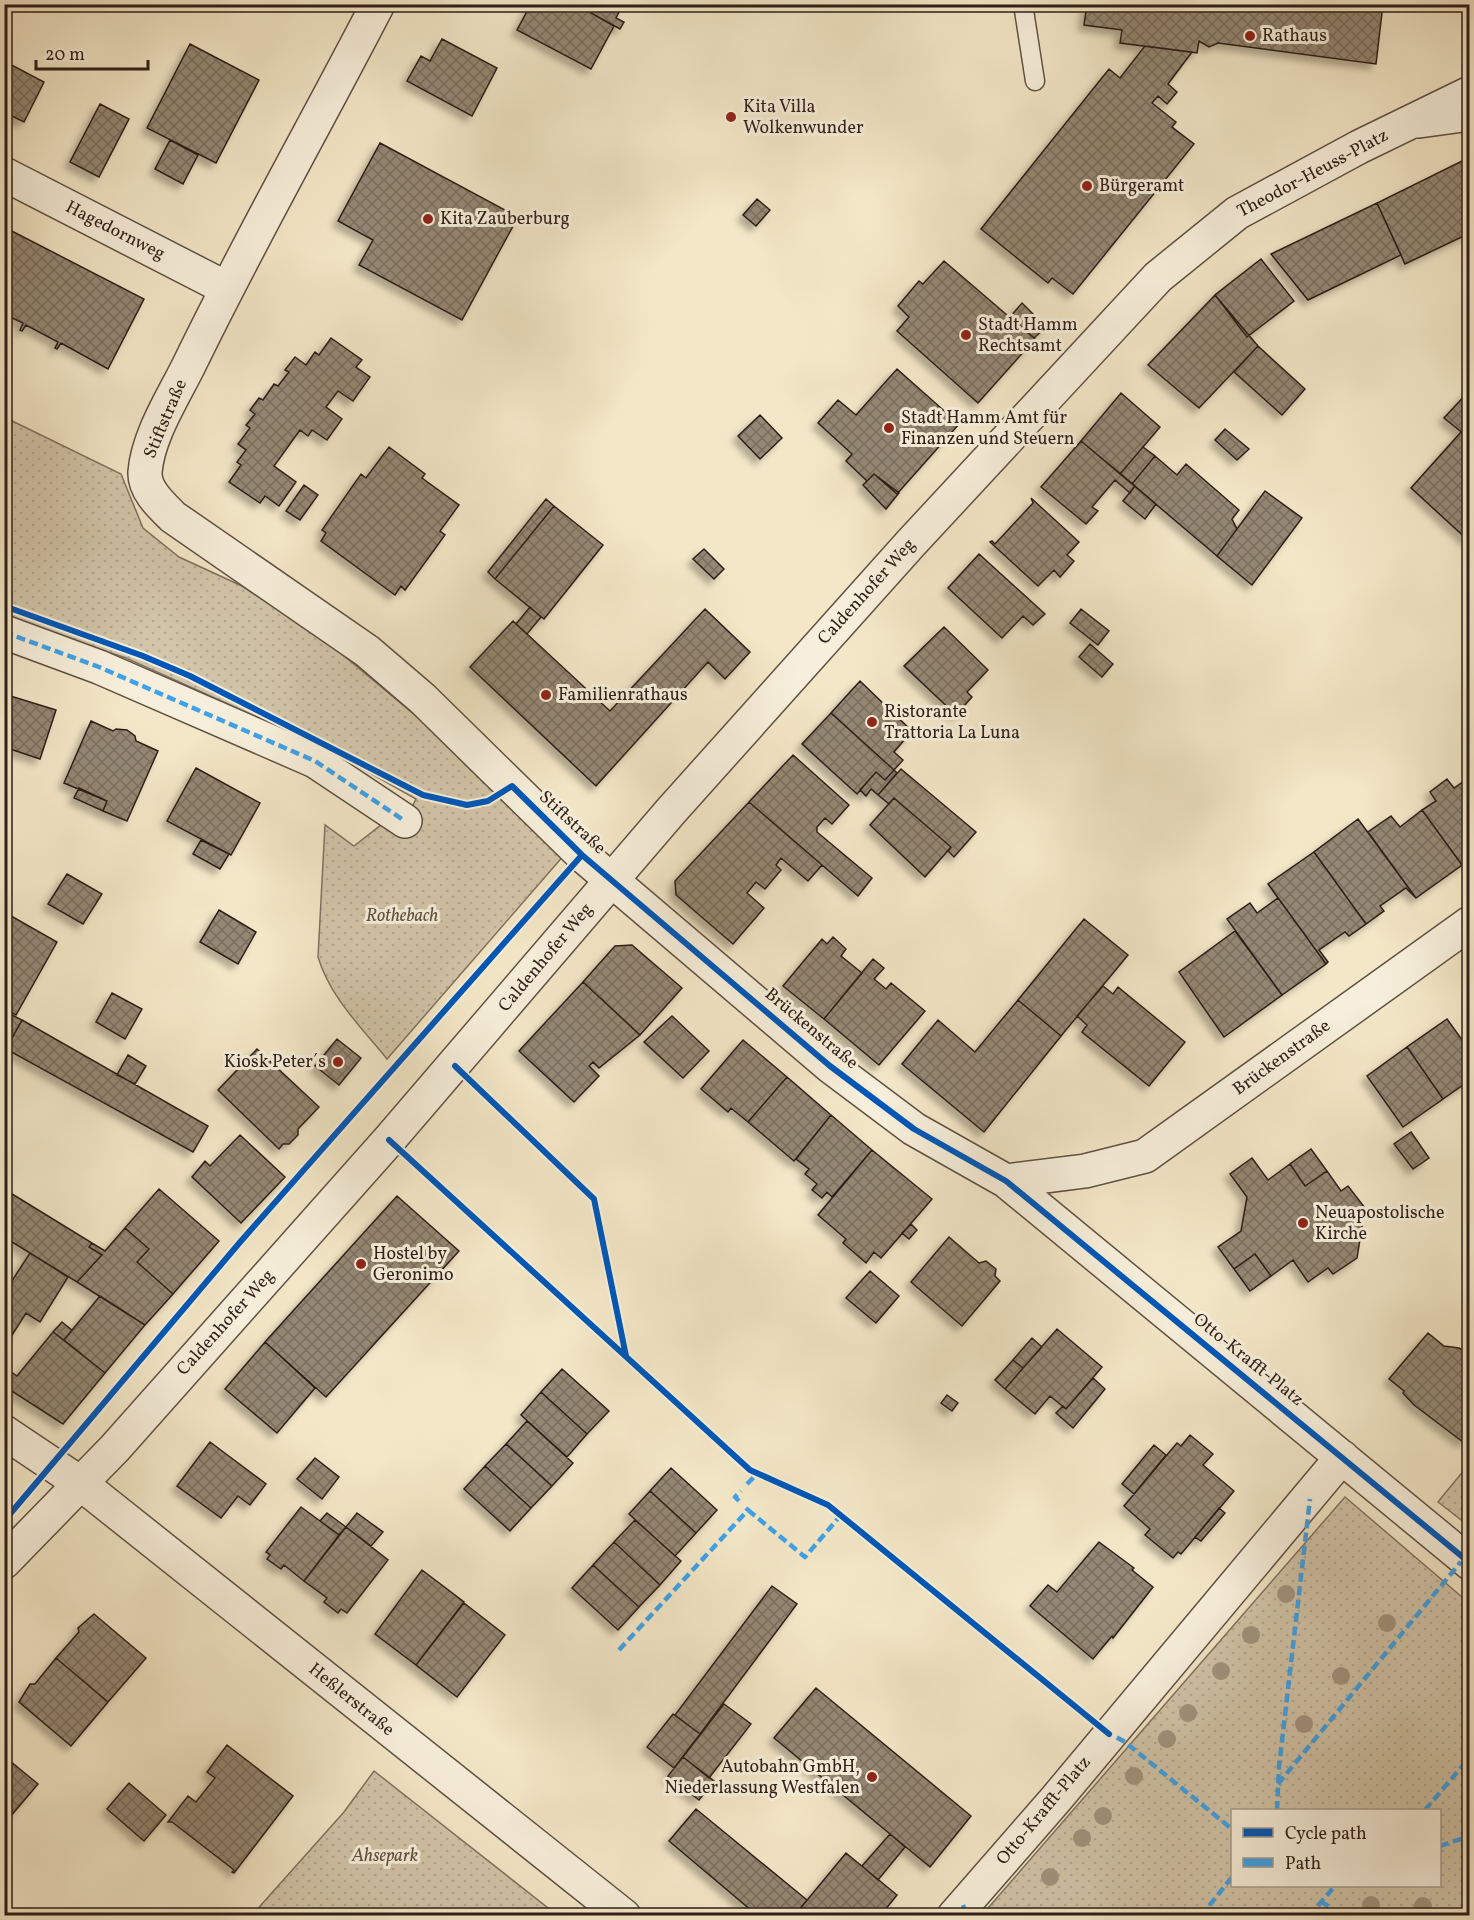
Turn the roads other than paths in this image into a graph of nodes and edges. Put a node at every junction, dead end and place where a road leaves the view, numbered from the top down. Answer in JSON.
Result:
{"nodes":[{"id":1,"x":378,"y":4,"type":"edge"},
{"id":2,"x":1023,"y":4,"type":"edge"},
{"id":3,"x":1035,"y":81,"type":"dead end"},
{"id":4,"x":1470,"y":93,"type":"edge"},
{"id":5,"x":1470,"y":114,"type":"edge"},
{"id":6,"x":1412,"y":122,"type":"junction"},
{"id":7,"x":4,"y":174,"type":"edge"},
{"id":8,"x":226,"y":288,"type":"junction"},
{"id":9,"x":1086,"y":352,"type":"joint"},
{"id":10,"x":4,"y":632,"type":"edge"},
{"id":11,"x":405,"y":820,"type":"dead end"},
{"id":12,"x":612,"y":880,"type":"junction"},
{"id":13,"x":1470,"y":923,"type":"edge"},
{"id":14,"x":1006,"y":1181,"type":"junction"},
{"id":15,"x":4,"y":1432,"type":"edge"},
{"id":16,"x":1342,"y":1458,"type":"junction"},
{"id":17,"x":80,"y":1483,"type":"junction"},
{"id":18,"x":4,"y":1562,"type":"edge"},
{"id":19,"x":1470,"y":1563,"type":"edge"},
{"id":20,"x":624,"y":1916,"type":"edge"},
{"id":21,"x":954,"y":1916,"type":"edge"}],
"edges":[{"from":1,"to":8,"type":"street","name":"Stiftstraße"},
{"from":2,"to":3,"type":"lane"},
{"from":4,"to":6,"type":"street","name":"Theodor-Heuss-Platz"},
{"from":5,"to":6,"type":"street","name":"Theodor-Heuss-Platz"},
{"from":6,"to":9,"type":"street","name":"Theodor-Heuss-Platz"},
{"from":7,"to":8,"type":"street","name":"Hagedornweg"},
{"from":8,"to":12,"type":"street","name":"Stiftstraße"},
{"from":9,"to":12,"type":"street","name":"Caldenhofer Weg"},
{"from":10,"to":11,"type":"street"},
{"from":12,"to":14,"type":"street","name":"Brückenstraße"},
{"from":12,"to":17,"type":"street","name":"Caldenhofer Weg"},
{"from":13,"to":14,"type":"street","name":"Brückenstraße"},
{"from":14,"to":16,"type":"street","name":"Otto-Krafft-Platz"},
{"from":15,"to":17,"type":"street","name":"Heßlerstraße"},
{"from":16,"to":19,"type":"street","name":"Otto-Krafft-Platz"},
{"from":16,"to":21,"type":"street","name":"Otto-Krafft-Platz"},
{"from":17,"to":18,"type":"street","name":"Caldenhofer Weg"},
{"from":17,"to":20,"type":"street","name":"Heßlerstraße"}]}
